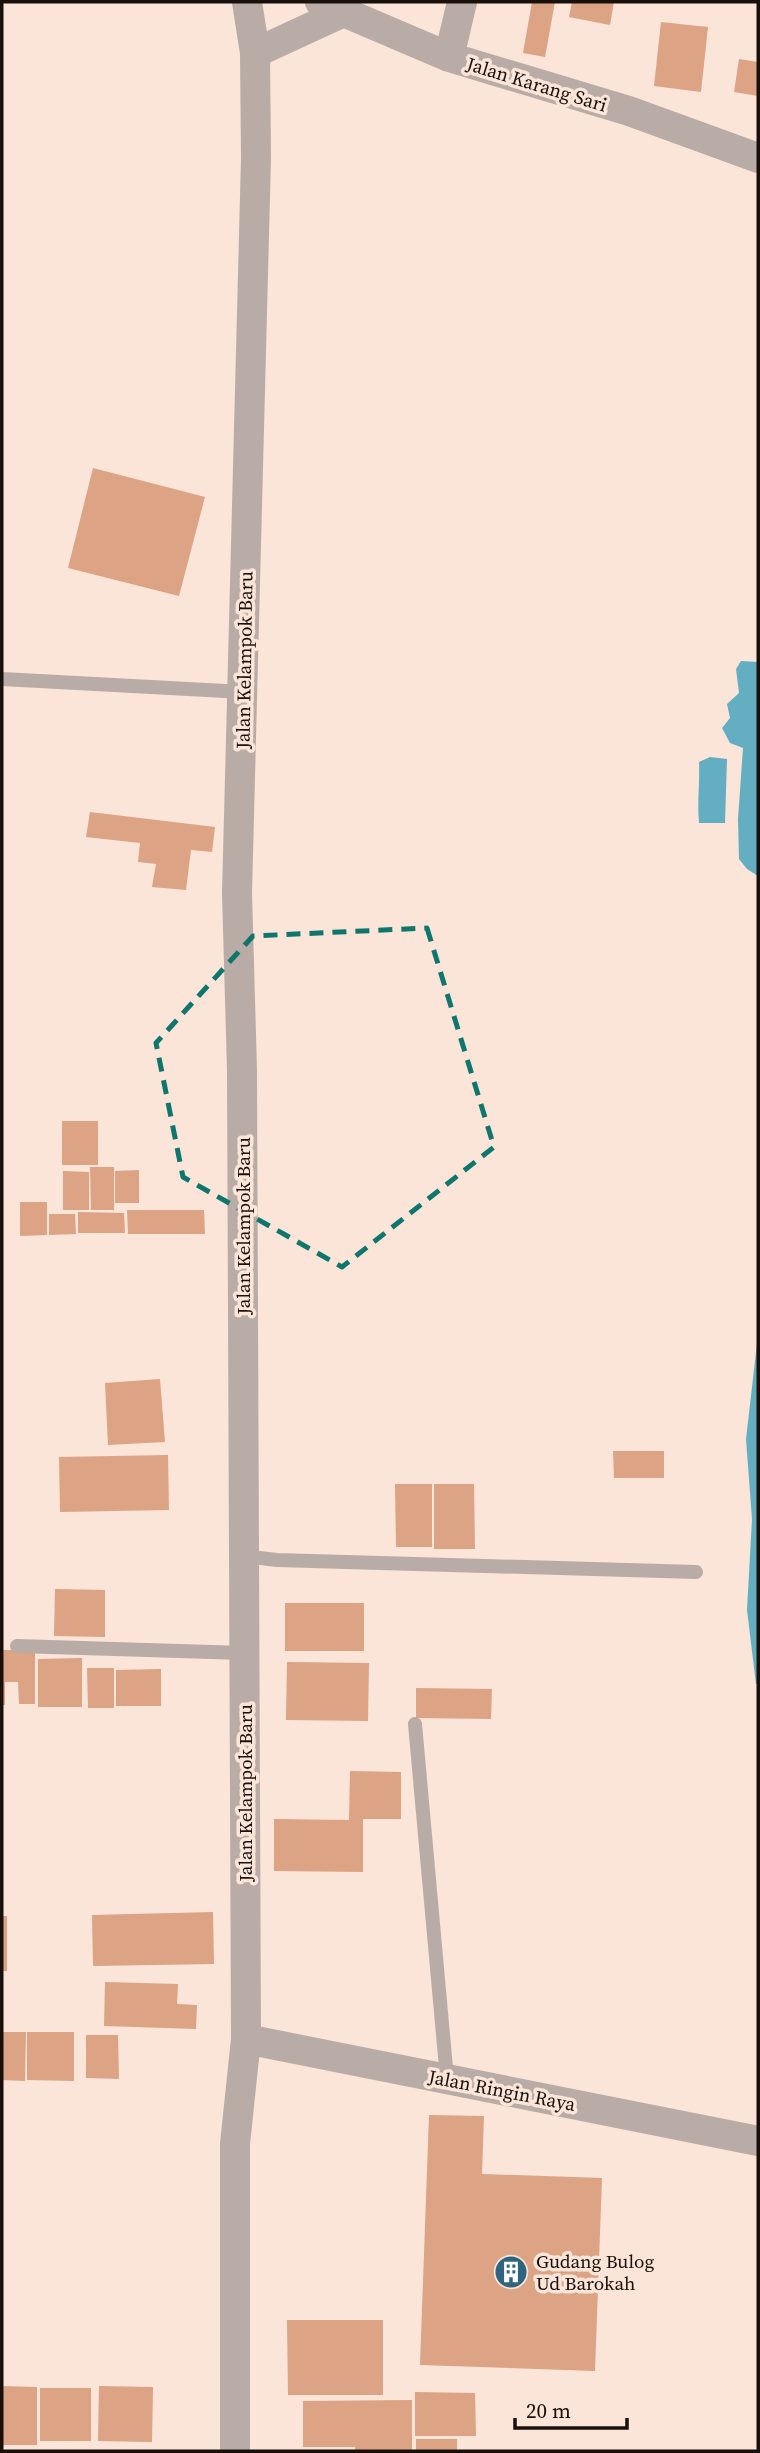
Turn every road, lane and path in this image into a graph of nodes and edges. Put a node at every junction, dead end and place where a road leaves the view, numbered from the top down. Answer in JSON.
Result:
{"nodes":[{"id":1,"x":247,"y":2,"type":"edge"},
{"id":2,"x":462,"y":2,"type":"edge"},
{"id":3,"x":332,"y":7,"type":"edge"},
{"id":4,"x":255,"y":53,"type":"junction"},
{"id":5,"x":449,"y":57,"type":"junction"},
{"id":6,"x":758,"y":158,"type":"edge"},
{"id":7,"x":2,"y":679,"type":"edge"},
{"id":8,"x":244,"y":692,"type":"junction"},
{"id":9,"x":244,"y":1556,"type":"junction"},
{"id":10,"x":696,"y":1572,"type":"dead end"},
{"id":11,"x":17,"y":1646,"type":"dead end"},
{"id":12,"x":244,"y":1653,"type":"junction"},
{"id":13,"x":415,"y":1724,"type":"dead end"},
{"id":14,"x":246,"y":2039,"type":"junction"},
{"id":15,"x":447,"y":2079,"type":"junction"},
{"id":16,"x":758,"y":2141,"type":"edge"},
{"id":17,"x":235,"y":2451,"type":"edge"}],
"edges":[{"from":1,"to":4,"type":"street","name":"Jalan Kelampok Baru"},
{"from":2,"to":5,"type":"street"},
{"from":3,"to":4,"type":"street"},
{"from":3,"to":5,"type":"street","name":"Jalan Karang Sari"},
{"from":4,"to":8,"type":"street","name":"Jalan Kelampok Baru"},
{"from":5,"to":6,"type":"street","name":"Jalan Karang Sari"},
{"from":7,"to":8,"type":"lane"},
{"from":8,"to":9,"type":"street","name":"Jalan Kelampok Baru"},
{"from":9,"to":10,"type":"lane"},
{"from":9,"to":12,"type":"street","name":"Jalan Kelampok Baru"},
{"from":11,"to":12,"type":"lane"},
{"from":12,"to":14,"type":"street","name":"Jalan Kelampok Baru"},
{"from":13,"to":15,"type":"lane"},
{"from":14,"to":15,"type":"street","name":"Jalan Ringin Raya"},
{"from":14,"to":17,"type":"street","name":"Jalan Kelampok Baru"},
{"from":15,"to":16,"type":"street","name":"Jalan Ringin Raya"}]}
